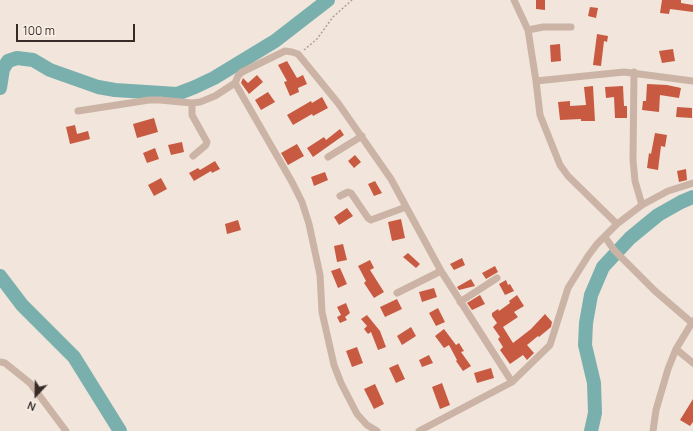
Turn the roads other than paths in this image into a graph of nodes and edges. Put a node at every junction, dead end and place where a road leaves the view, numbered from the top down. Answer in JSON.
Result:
{"nodes":[{"id":1,"x":514,"y":0,"type":"edge"},
{"id":2,"x":571,"y":27,"type":"dead end"},
{"id":3,"x":528,"y":30,"type":"junction"},
{"id":4,"x":634,"y":72,"type":"junction"},
{"id":5,"x":536,"y":81,"type":"junction"},
{"id":6,"x":693,"y":81,"type":"edge"},
{"id":7,"x":235,"y":82,"type":"junction"},
{"id":8,"x":192,"y":103,"type":"junction"},
{"id":9,"x":78,"y":111,"type":"dead end"},
{"id":10,"x":362,"y":136,"type":"junction"},
{"id":11,"x":192,"y":156,"type":"dead end"},
{"id":12,"x":328,"y":157,"type":"dead end"},
{"id":13,"x":693,"y":183,"type":"edge"},
{"id":14,"x":340,"y":196,"type":"dead end"},
{"id":15,"x":642,"y":205,"type":"junction"},
{"id":16,"x":406,"y":207,"type":"junction"},
{"id":17,"x":617,"y":224,"type":"junction"},
{"id":18,"x":604,"y":237,"type":"junction"},
{"id":19,"x":441,"y":271,"type":"junction"},
{"id":20,"x":497,"y":278,"type":"dead end"},
{"id":21,"x":397,"y":293,"type":"dead end"},
{"id":22,"x":460,"y":302,"type":"junction"},
{"id":23,"x":692,"y":321,"type":"edge"},
{"id":24,"x":676,"y":349,"type":"junction"},
{"id":25,"x":0,"y":362,"type":"edge"},
{"id":26,"x":693,"y":363,"type":"edge"},
{"id":27,"x":512,"y":382,"type":"junction"},
{"id":28,"x":66,"y":431,"type":"edge"},
{"id":29,"x":378,"y":431,"type":"edge"},
{"id":30,"x":419,"y":431,"type":"edge"},
{"id":31,"x":653,"y":431,"type":"edge"}],
"edges":[{"from":1,"to":3,"type":"street"},
{"from":2,"to":3,"type":"street"},
{"from":3,"to":5,"type":"street"},
{"from":4,"to":5,"type":"street"},
{"from":4,"to":6,"type":"street"},
{"from":4,"to":15,"type":"street"},
{"from":5,"to":17,"type":"street"},
{"from":7,"to":8,"type":"street"},
{"from":7,"to":10,"type":"street"},
{"from":7,"to":29,"type":"street"},
{"from":8,"to":9,"type":"street"},
{"from":8,"to":11,"type":"street"},
{"from":10,"to":12,"type":"street"},
{"from":10,"to":16,"type":"street"},
{"from":13,"to":15,"type":"street"},
{"from":14,"to":16,"type":"street"},
{"from":15,"to":17,"type":"street"},
{"from":16,"to":19,"type":"street"},
{"from":17,"to":18,"type":"street"},
{"from":18,"to":23,"type":"street"},
{"from":18,"to":27,"type":"street"},
{"from":19,"to":21,"type":"street"},
{"from":19,"to":22,"type":"street"},
{"from":20,"to":22,"type":"street"},
{"from":22,"to":27,"type":"street"},
{"from":23,"to":24,"type":"street"},
{"from":24,"to":26,"type":"street"},
{"from":24,"to":31,"type":"street"},
{"from":25,"to":28,"type":"street"},
{"from":27,"to":30,"type":"street"}]}
